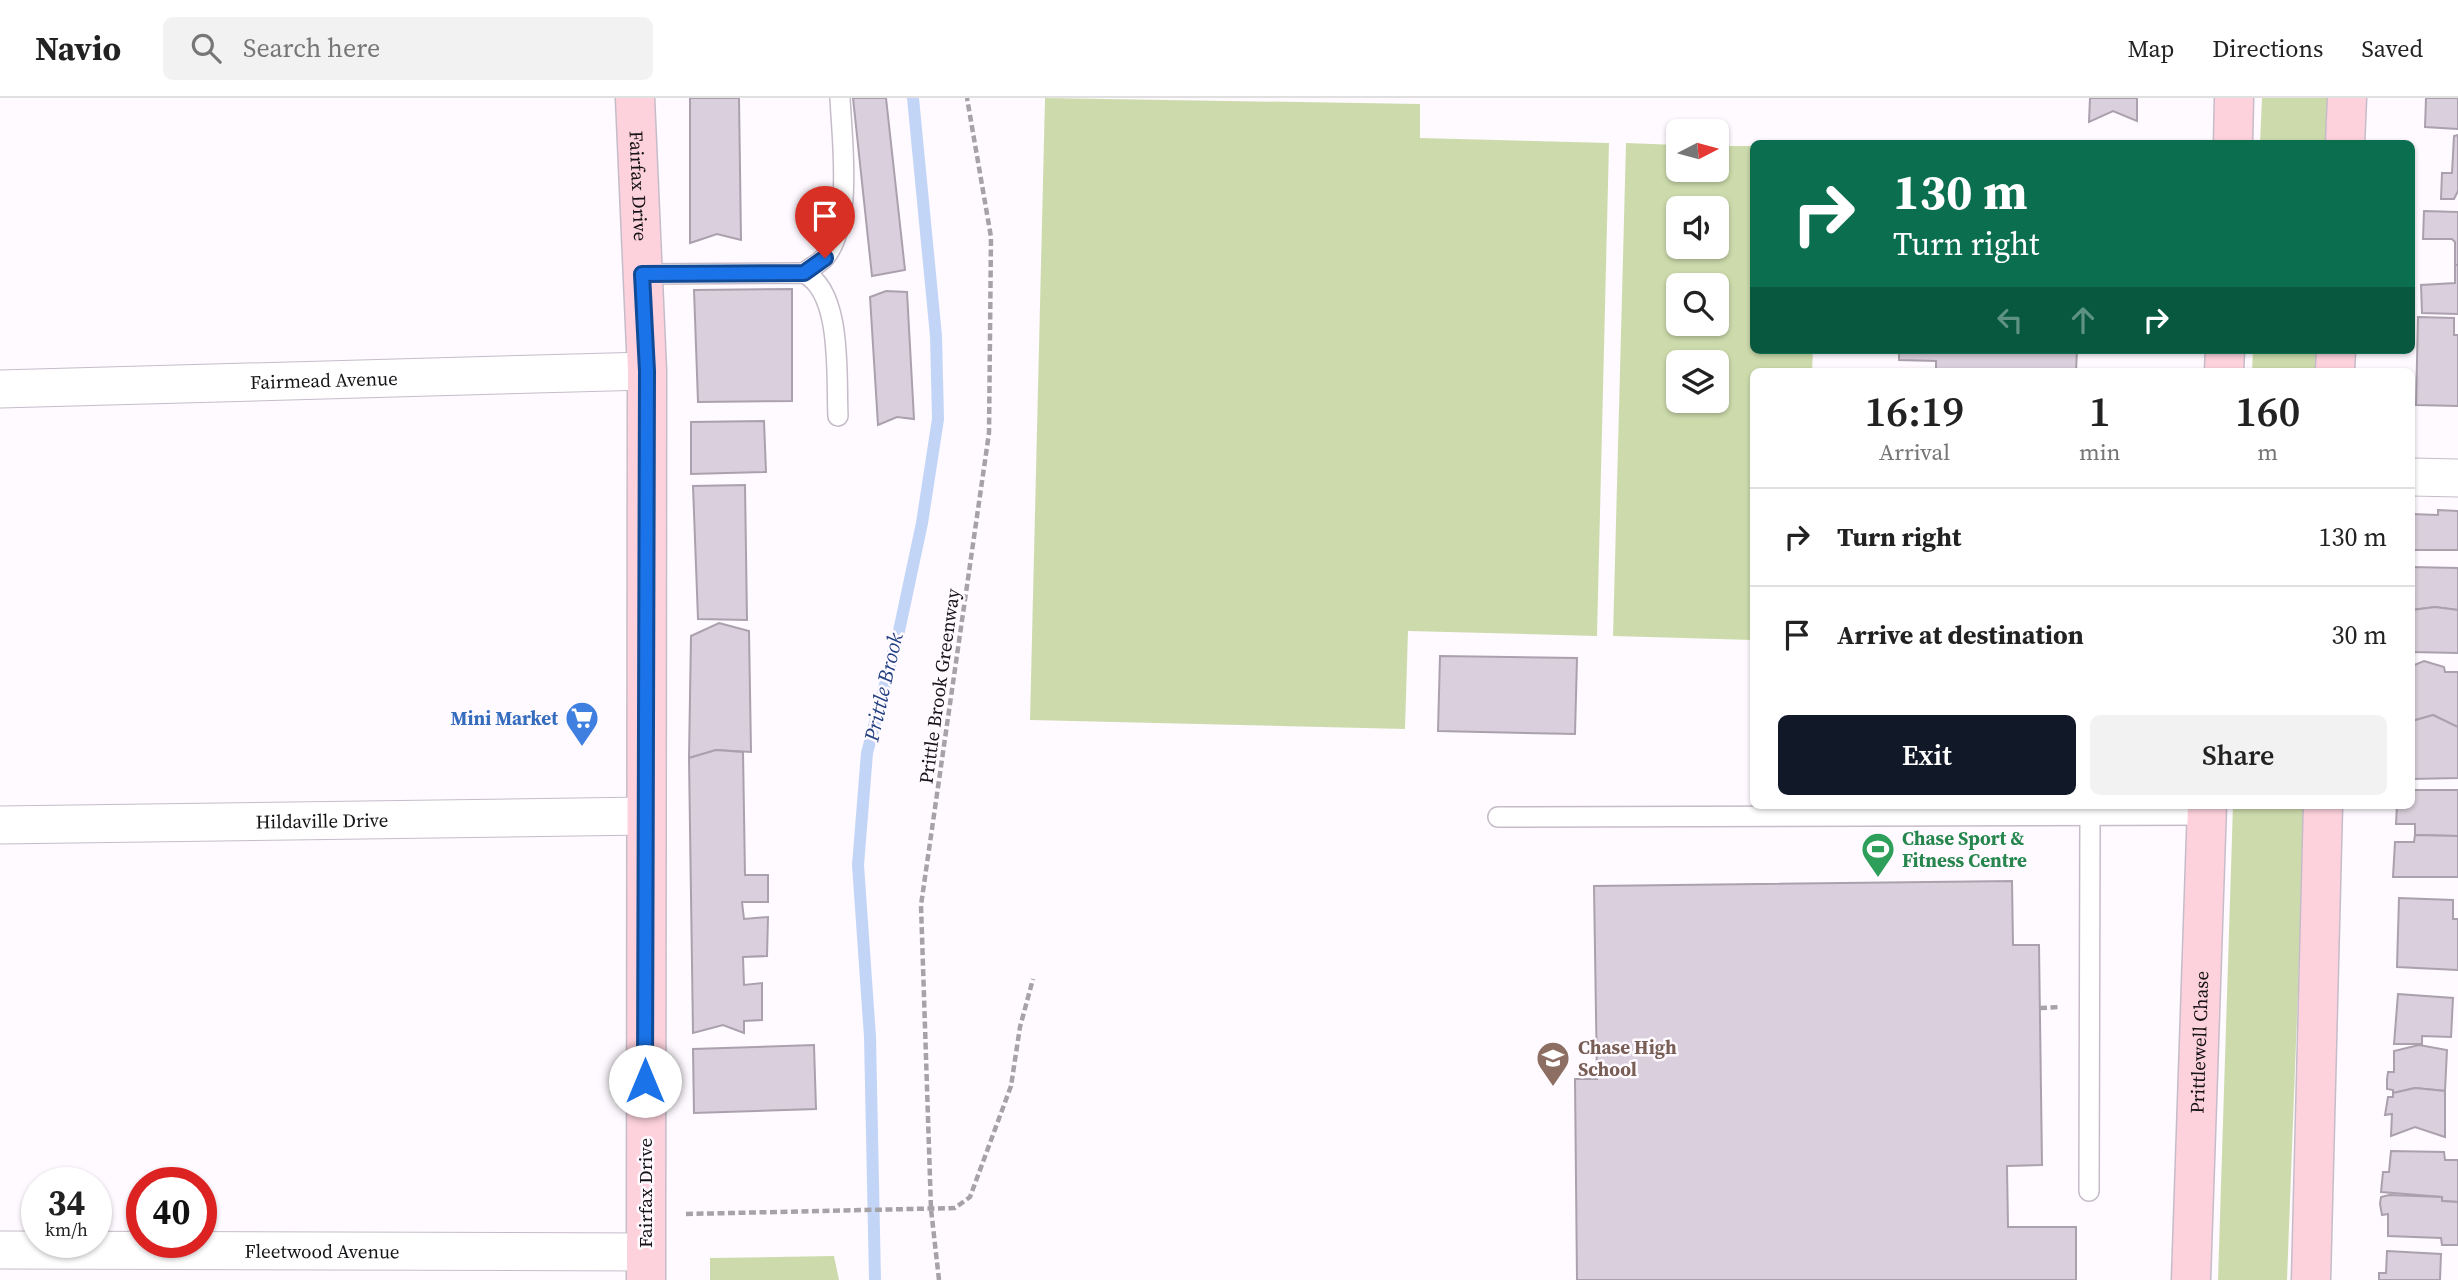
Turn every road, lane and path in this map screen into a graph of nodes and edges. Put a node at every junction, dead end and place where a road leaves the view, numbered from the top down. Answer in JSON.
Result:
{"nodes":[{"id":1,"x":635,"y":98,"type":"edge"},
{"id":2,"x":840,"y":98,"type":"edge"},
{"id":3,"x":967,"y":98,"type":"edge"},
{"id":4,"x":2234,"y":98,"type":"edge"},
{"id":5,"x":2347,"y":98,"type":"edge"},
{"id":6,"x":2233,"y":140,"type":"edge"},
{"id":7,"x":2345,"y":140,"type":"edge"},
{"id":8,"x":804,"y":273,"type":"junction"},
{"id":9,"x":642,"y":274,"type":"junction"},
{"id":10,"x":647,"y":371,"type":"junction"},
{"id":11,"x":0,"y":389,"type":"edge"},
{"id":12,"x":838,"y":416,"type":"dead end"},
{"id":13,"x":2415,"y":477,"type":"edge"},
{"id":14,"x":2458,"y":478,"type":"edge"},
{"id":15,"x":2323,"y":809,"type":"edge"},
{"id":16,"x":2206,"y":810,"type":"edge"},
{"id":17,"x":645,"y":816,"type":"junction"},
{"id":18,"x":1498,"y":817,"type":"dead end"},
{"id":19,"x":2090,"y":818,"type":"junction"},
{"id":20,"x":0,"y":825,"type":"edge"},
{"id":21,"x":1033,"y":979,"type":"dead end"},
{"id":22,"x":2089,"y":1191,"type":"dead end"},
{"id":23,"x":931,"y":1209,"type":"junction"},
{"id":24,"x":686,"y":1226,"type":"dead end"},
{"id":25,"x":0,"y":1250,"type":"edge"},
{"id":26,"x":645,"y":1266,"type":"edge"},
{"id":27,"x":939,"y":1280,"type":"edge"},
{"id":28,"x":2191,"y":1280,"type":"edge"},
{"id":29,"x":2311,"y":1280,"type":"edge"}],
"edges":[{"from":1,"to":9,"type":"street","name":"Fairfax Drive"},
{"from":2,"to":8,"type":"lane"},
{"from":3,"to":23,"type":"path","name":"Prittle Brook Greenway"},
{"from":4,"to":6,"type":"street"},
{"from":5,"to":7,"type":"street"},
{"from":8,"to":9,"type":"lane"},
{"from":8,"to":12,"type":"lane"},
{"from":9,"to":10,"type":"street","name":"Fairfax Drive"},
{"from":10,"to":11,"type":"street","name":"Fairmead Avenue"},
{"from":10,"to":17,"type":"street","name":"Fairfax Drive"},
{"from":13,"to":14,"type":"street"},
{"from":15,"to":29,"type":"street"},
{"from":16,"to":19,"type":"lane"},
{"from":16,"to":28,"type":"street","name":"Prittlewell Chase"},
{"from":17,"to":20,"type":"street","name":"Hildaville Drive"},
{"from":17,"to":26,"type":"street","name":"Fairfax Drive"},
{"from":18,"to":19,"type":"lane"},
{"from":19,"to":22,"type":"lane"},
{"from":21,"to":23,"type":"path"},
{"from":23,"to":24,"type":"path"},
{"from":23,"to":27,"type":"path","name":"Prittle Brook Greenway"},
{"from":25,"to":26,"type":"street","name":"Fleetwood Avenue"}]}
